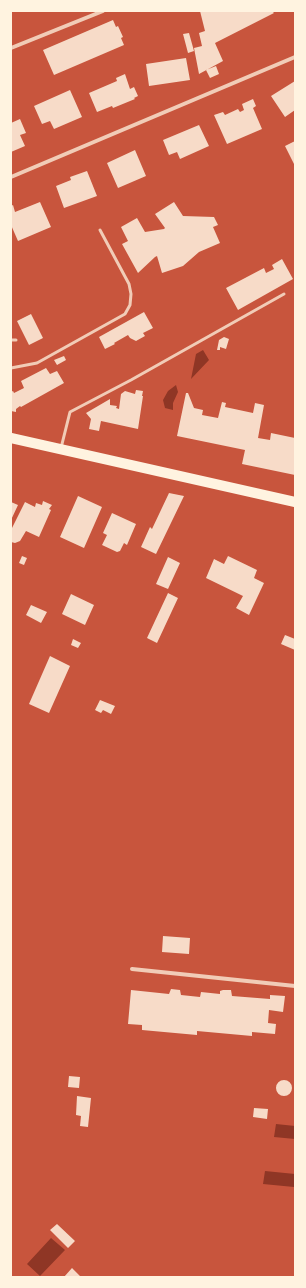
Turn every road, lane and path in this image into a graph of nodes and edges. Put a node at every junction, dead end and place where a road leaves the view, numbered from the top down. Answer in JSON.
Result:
{"nodes":[{"id":1,"x":102,"y":11,"type":"edge"},
{"id":2,"x":11,"y":48,"type":"edge"},
{"id":3,"x":295,"y":57,"type":"edge"},
{"id":4,"x":11,"y":177,"type":"edge"},
{"id":5,"x":100,"y":230,"type":"dead end"},
{"id":6,"x":284,"y":294,"type":"dead end"},
{"id":7,"x":11,"y":340,"type":"edge"},
{"id":8,"x":16,"y":340,"type":"dead end"},
{"id":9,"x":11,"y":368,"type":"edge"},
{"id":10,"x":11,"y":438,"type":"edge"},
{"id":11,"x":60,"y":450,"type":"junction"},
{"id":12,"x":295,"y":502,"type":"edge"},
{"id":13,"x":132,"y":969,"type":"dead end"},
{"id":14,"x":295,"y":986,"type":"edge"}],
"edges":[{"from":1,"to":2,"type":"street"},
{"from":3,"to":4,"type":"street"},
{"from":5,"to":9,"type":"lane"},
{"from":6,"to":11,"type":"lane"},
{"from":7,"to":8,"type":"lane"},
{"from":10,"to":11,"type":"main road"},
{"from":11,"to":12,"type":"main road"},
{"from":13,"to":14,"type":"street"}]}
